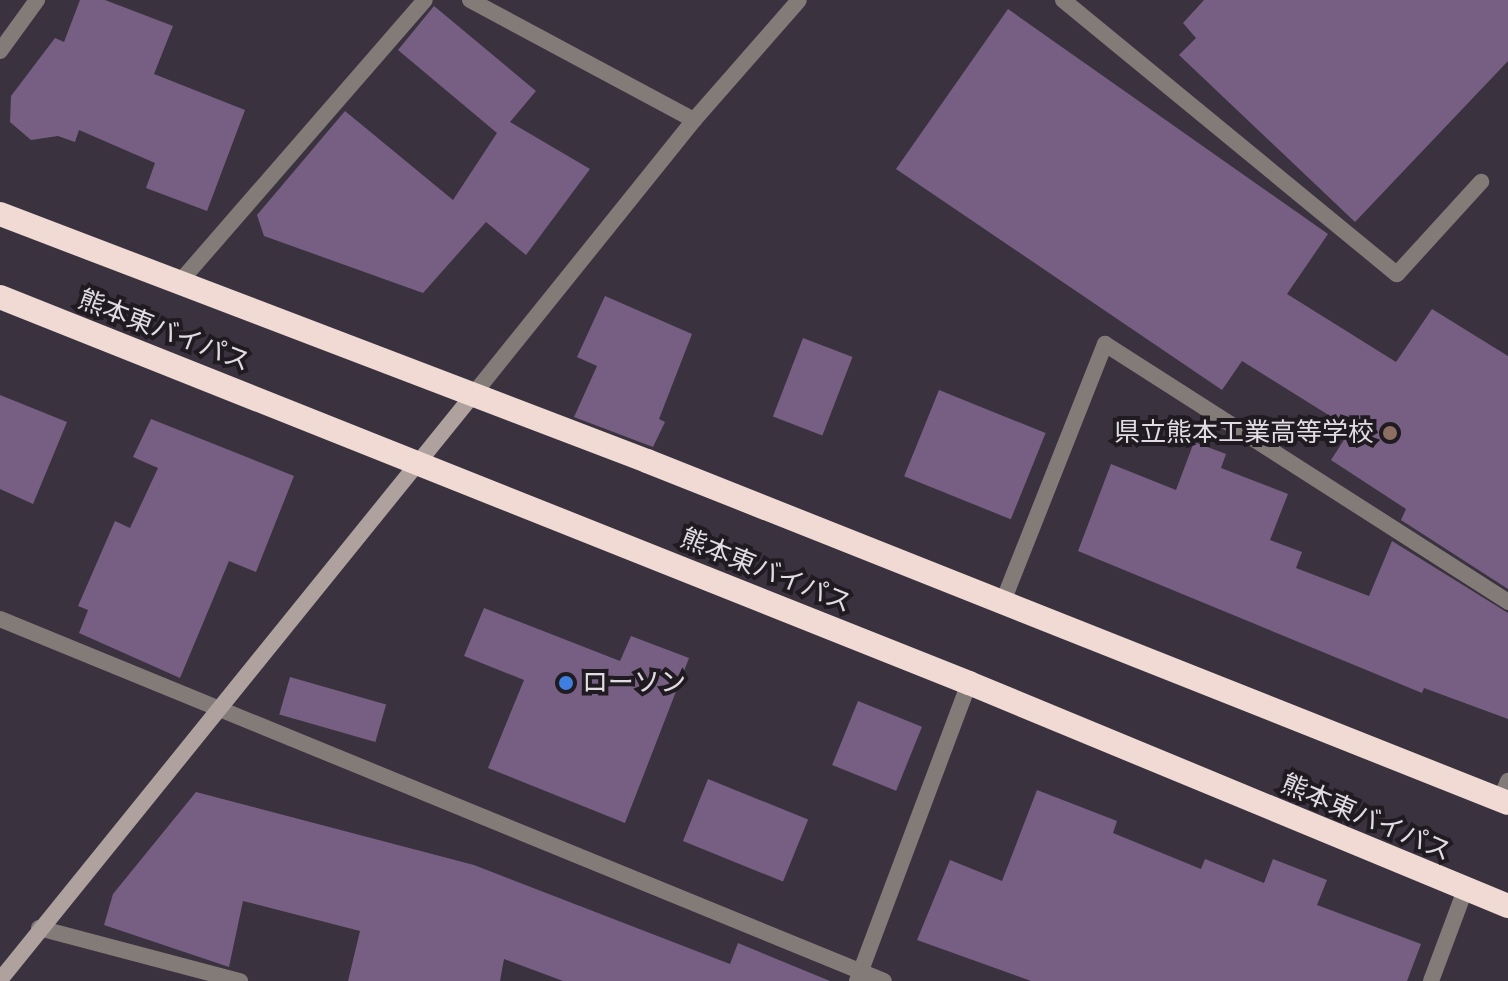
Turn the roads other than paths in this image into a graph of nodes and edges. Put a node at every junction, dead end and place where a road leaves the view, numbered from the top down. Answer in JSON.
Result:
{"nodes":[{"id":1,"x":37,"y":0,"type":"edge"},
{"id":2,"x":425,"y":0,"type":"edge"},
{"id":3,"x":470,"y":0,"type":"edge"},
{"id":4,"x":799,"y":0,"type":"edge"},
{"id":5,"x":1063,"y":0,"type":"edge"},
{"id":6,"x":0,"y":51,"type":"edge"},
{"id":7,"x":694,"y":120,"type":"junction"},
{"id":8,"x":1481,"y":182,"type":"dead end"},
{"id":9,"x":0,"y":214,"type":"edge"},
{"id":10,"x":178,"y":284,"type":"junction"},
{"id":11,"x":0,"y":297,"type":"edge"},
{"id":12,"x":472,"y":396,"type":"junction"},
{"id":13,"x":421,"y":462,"type":"junction"},
{"id":14,"x":1508,"y":602,"type":"edge"},
{"id":15,"x":1002,"y":604,"type":"junction"},
{"id":16,"x":0,"y":619,"type":"edge"},
{"id":17,"x":969,"y":683,"type":"junction"},
{"id":18,"x":221,"y":712,"type":"junction"},
{"id":19,"x":1505,"y":795,"type":"edge"},
{"id":20,"x":1465,"y":890,"type":"junction"},
{"id":21,"x":1508,"y":906,"type":"edge"},
{"id":22,"x":39,"y":928,"type":"junction"},
{"id":23,"x":858,"y":976,"type":"edge"},
{"id":24,"x":0,"y":980,"type":"edge"},
{"id":25,"x":240,"y":981,"type":"edge"},
{"id":26,"x":884,"y":981,"type":"edge"},
{"id":27,"x":1431,"y":981,"type":"edge"}],
"edges":[{"from":1,"to":6,"type":"street"},
{"from":2,"to":10,"type":"street"},
{"from":3,"to":7,"type":"street"},
{"from":4,"to":7,"type":"street"},
{"from":5,"to":8,"type":"street"},
{"from":7,"to":12,"type":"street"},
{"from":9,"to":10,"type":"highway","name":"熊本東バイパス"},
{"from":10,"to":12,"type":"highway","name":"熊本東バイパス"},
{"from":11,"to":13,"type":"highway","name":"熊本東バイパス"},
{"from":12,"to":13,"type":"street"},
{"from":12,"to":15,"type":"highway","name":"熊本東バイパス"},
{"from":13,"to":17,"type":"highway","name":"熊本東バイパス"},
{"from":13,"to":18,"type":"street"},
{"from":14,"to":15,"type":"street"},
{"from":15,"to":19,"type":"highway","name":"熊本東バイパス"},
{"from":16,"to":18,"type":"street"},
{"from":17,"to":20,"type":"highway","name":"熊本東バイパス"},
{"from":17,"to":23,"type":"street"},
{"from":18,"to":22,"type":"street"},
{"from":18,"to":23,"type":"street"},
{"from":20,"to":21,"type":"highway","name":"熊本東バイパス"},
{"from":20,"to":27,"type":"street"},
{"from":22,"to":24,"type":"street"},
{"from":22,"to":25,"type":"street"},
{"from":23,"to":26,"type":"street"}]}
